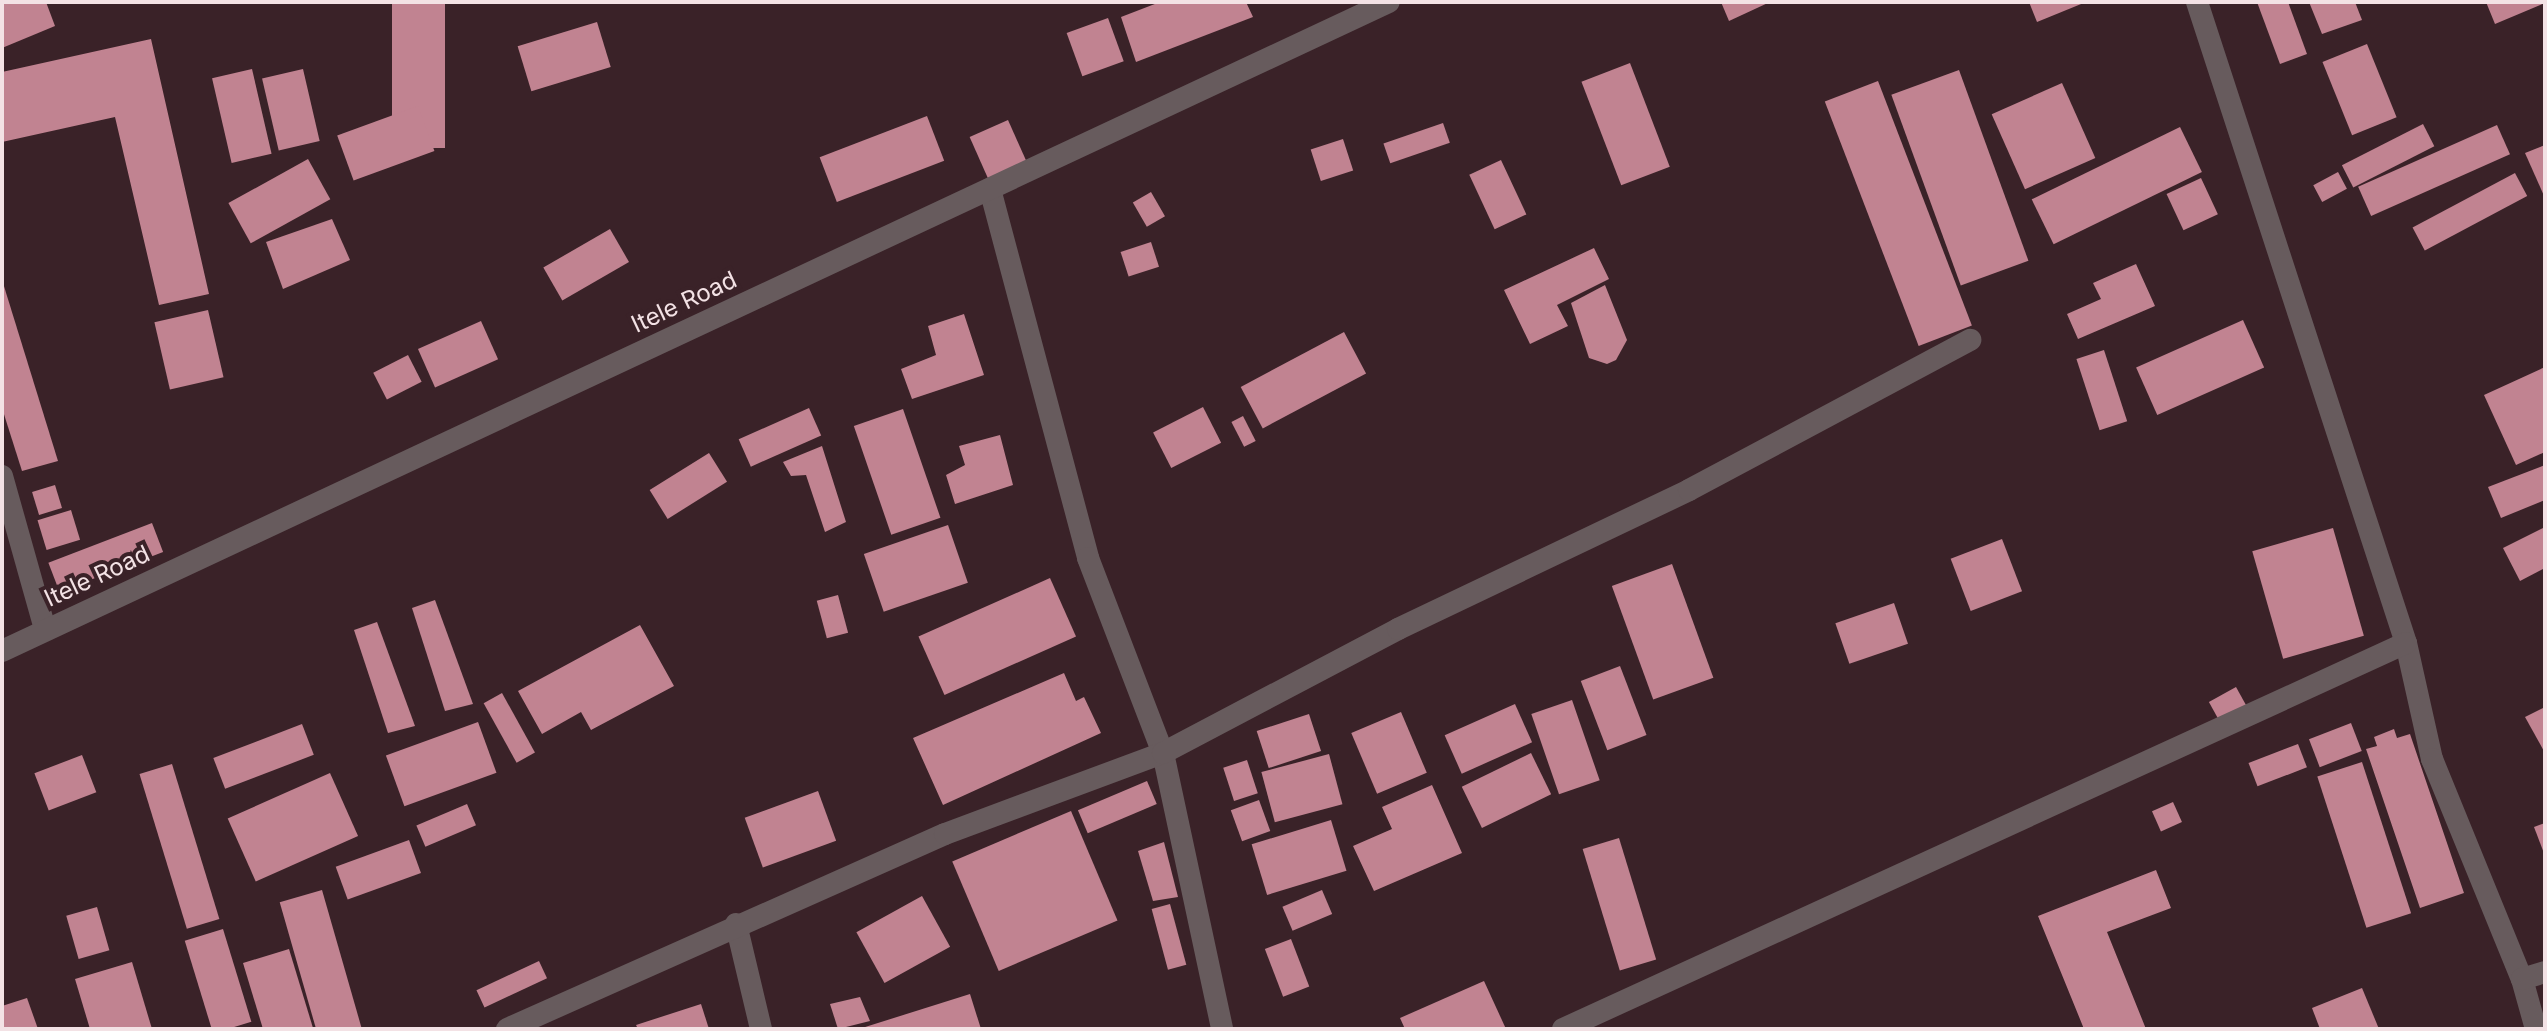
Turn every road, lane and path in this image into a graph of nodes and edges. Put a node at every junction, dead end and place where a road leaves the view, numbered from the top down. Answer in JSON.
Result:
{"nodes":[{"id":1,"x":2197,"y":2,"type":"edge"},
{"id":2,"x":1377,"y":4,"type":"edge"},
{"id":3,"x":990,"y":189,"type":"junction"},
{"id":4,"x":1970,"y":340,"type":"dead end"},
{"id":5,"x":2,"y":476,"type":"edge"},
{"id":6,"x":45,"y":629,"type":"junction"},
{"id":7,"x":2406,"y":643,"type":"junction"},
{"id":8,"x":2,"y":651,"type":"edge"},
{"id":9,"x":1163,"y":753,"type":"junction"},
{"id":10,"x":736,"y":924,"type":"junction"},
{"id":11,"x":2545,"y":972,"type":"edge"},
{"id":12,"x":2522,"y":979,"type":"junction"},
{"id":13,"x":507,"y":1029,"type":"edge"},
{"id":14,"x":761,"y":1029,"type":"edge"},
{"id":15,"x":1222,"y":1029,"type":"edge"},
{"id":16,"x":1563,"y":1029,"type":"edge"},
{"id":17,"x":2536,"y":1029,"type":"edge"}],
"edges":[{"from":1,"to":7,"type":"street"},
{"from":2,"to":3,"type":"street","name":"Itele Road"},
{"from":3,"to":6,"type":"street","name":"Itele Road"},
{"from":3,"to":9,"type":"street"},
{"from":4,"to":9,"type":"street"},
{"from":5,"to":6,"type":"street"},
{"from":6,"to":8,"type":"street","name":"Itele Road"},
{"from":7,"to":12,"type":"street"},
{"from":7,"to":16,"type":"street"},
{"from":9,"to":10,"type":"street"},
{"from":9,"to":15,"type":"street"},
{"from":10,"to":13,"type":"street"},
{"from":10,"to":14,"type":"street"},
{"from":11,"to":12,"type":"street"},
{"from":12,"to":17,"type":"street"}]}
